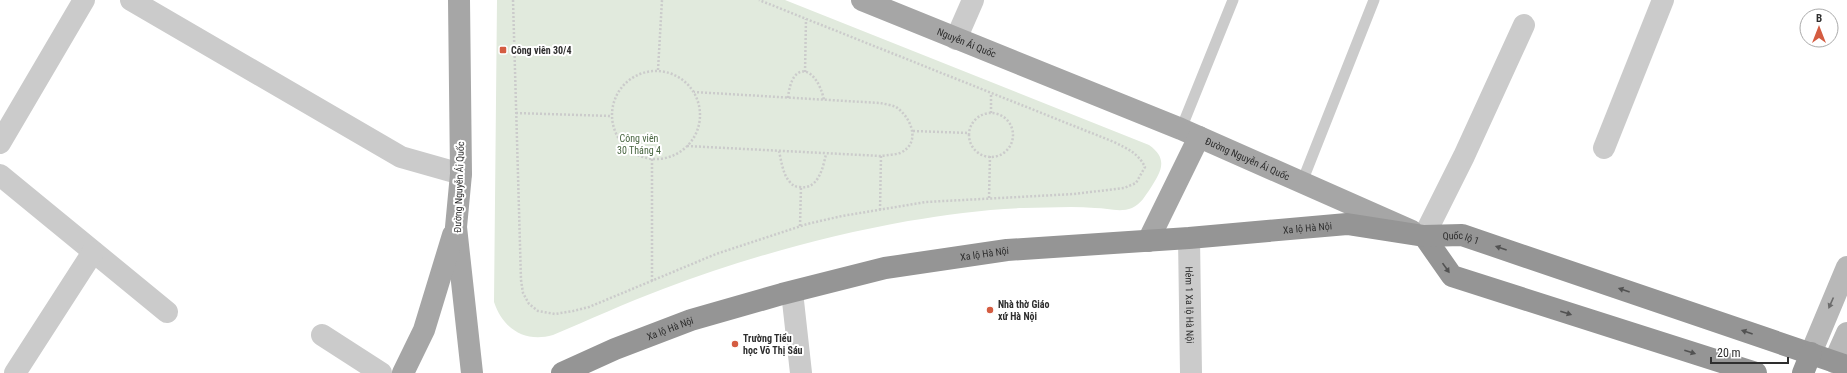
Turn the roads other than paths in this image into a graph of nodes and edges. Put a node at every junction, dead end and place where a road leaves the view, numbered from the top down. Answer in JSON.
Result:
{"nodes":[{"id":1,"x":84,"y":0,"type":"edge"},
{"id":2,"x":131,"y":0,"type":"edge"},
{"id":3,"x":862,"y":0,"type":"edge"},
{"id":4,"x":973,"y":0,"type":"edge"},
{"id":5,"x":1232,"y":0,"type":"edge"},
{"id":6,"x":1374,"y":0,"type":"edge"},
{"id":7,"x":1663,"y":0,"type":"edge"},
{"id":8,"x":458,"y":2,"type":"edge"},
{"id":9,"x":1524,"y":25,"type":"dead end"},
{"id":10,"x":956,"y":39,"type":"junction"},
{"id":11,"x":1071,"y":84,"type":"joint"},
{"id":12,"x":1190,"y":133,"type":"junction"},
{"id":13,"x":0,"y":143,"type":"edge"},
{"id":14,"x":1604,"y":148,"type":"dead end"},
{"id":15,"x":461,"y":174,"type":"junction"},
{"id":16,"x":0,"y":175,"type":"edge"},
{"id":17,"x":1302,"y":182,"type":"junction"},
{"id":18,"x":456,"y":227,"type":"junction"},
{"id":19,"x":1424,"y":236,"type":"junction"},
{"id":20,"x":1189,"y":238,"type":"junction"},
{"id":21,"x":1148,"y":241,"type":"junction"},
{"id":22,"x":93,"y":252,"type":"junction"},
{"id":23,"x":1847,"y":267,"type":"edge"},
{"id":24,"x":792,"y":292,"type":"junction"},
{"id":25,"x":167,"y":312,"type":"dead end"},
{"id":26,"x":1847,"y":333,"type":"edge"},
{"id":27,"x":322,"y":335,"type":"dead end"},
{"id":28,"x":1807,"y":363,"type":"edge"},
{"id":29,"x":1837,"y":367,"type":"edge"},
{"id":30,"x":0,"y":372,"type":"edge"},
{"id":31,"x":3,"y":373,"type":"edge"},
{"id":32,"x":15,"y":373,"type":"edge"},
{"id":33,"x":381,"y":373,"type":"edge"},
{"id":34,"x":403,"y":373,"type":"edge"},
{"id":35,"x":472,"y":373,"type":"edge"},
{"id":36,"x":562,"y":373,"type":"edge"},
{"id":37,"x":801,"y":373,"type":"edge"},
{"id":38,"x":1191,"y":373,"type":"edge"},
{"id":39,"x":1756,"y":373,"type":"edge"}],
"edges":[{"from":1,"to":13,"type":"street"},
{"from":2,"to":15,"type":"street"},
{"from":3,"to":10,"type":"main road","name":"Nguyễn Ái Quốc"},
{"from":4,"to":10,"type":"street"},
{"from":5,"to":12,"type":"lane"},
{"from":6,"to":17,"type":"lane"},
{"from":7,"to":14,"type":"street"},
{"from":8,"to":15,"type":"main road","name":"Đường Nguyễn Ái Quốc"},
{"from":9,"to":19,"type":"street"},
{"from":10,"to":11,"type":"main road","name":"Nguyễn Ái Quốc"},
{"from":11,"to":12,"type":"main road","name":"Đường Nguyễn Ái Quốc"},
{"from":12,"to":17,"type":"main road","name":"Đường Nguyễn Ái Quốc"},
{"from":12,"to":21,"type":"main road"},
{"from":15,"to":18,"type":"main road","name":"Đường Nguyễn Ái Quốc"},
{"from":16,"to":22,"type":"street"},
{"from":17,"to":19,"type":"main road","name":"Đường Nguyễn Ái Quốc"},
{"from":18,"to":34,"type":"main road"},
{"from":18,"to":35,"type":"main road","name":"Đường Nguyễn Ái Quốc"},
{"from":19,"to":20,"type":"highway","name":"Xa lộ Hà Nội"},
{"from":28,"to":19,"type":"highway","name":"Quốc lộ 1","one_way":true},
{"from":19,"to":39,"type":"highway","name":"Quốc lộ 1","one_way":true},
{"from":20,"to":21,"type":"highway","name":"Xa lộ Hà Nội"},
{"from":20,"to":38,"type":"street","name":"Hẻm 1 Xa lộ Hà Nội"},
{"from":21,"to":24,"type":"highway","name":"Xa lộ Hà Nội"},
{"from":22,"to":25,"type":"street"},
{"from":22,"to":32,"type":"street"},
{"from":23,"to":28,"type":"main road","one_way":true},
{"from":24,"to":36,"type":"highway","name":"Xa lộ Hà Nội"},
{"from":24,"to":37,"type":"street"},
{"from":26,"to":29,"type":"main road"},
{"from":27,"to":33,"type":"street"},
{"from":28,"to":29,"type":"highway","name":"Quốc lộ 1"},
{"from":30,"to":31,"type":"street"}]}
